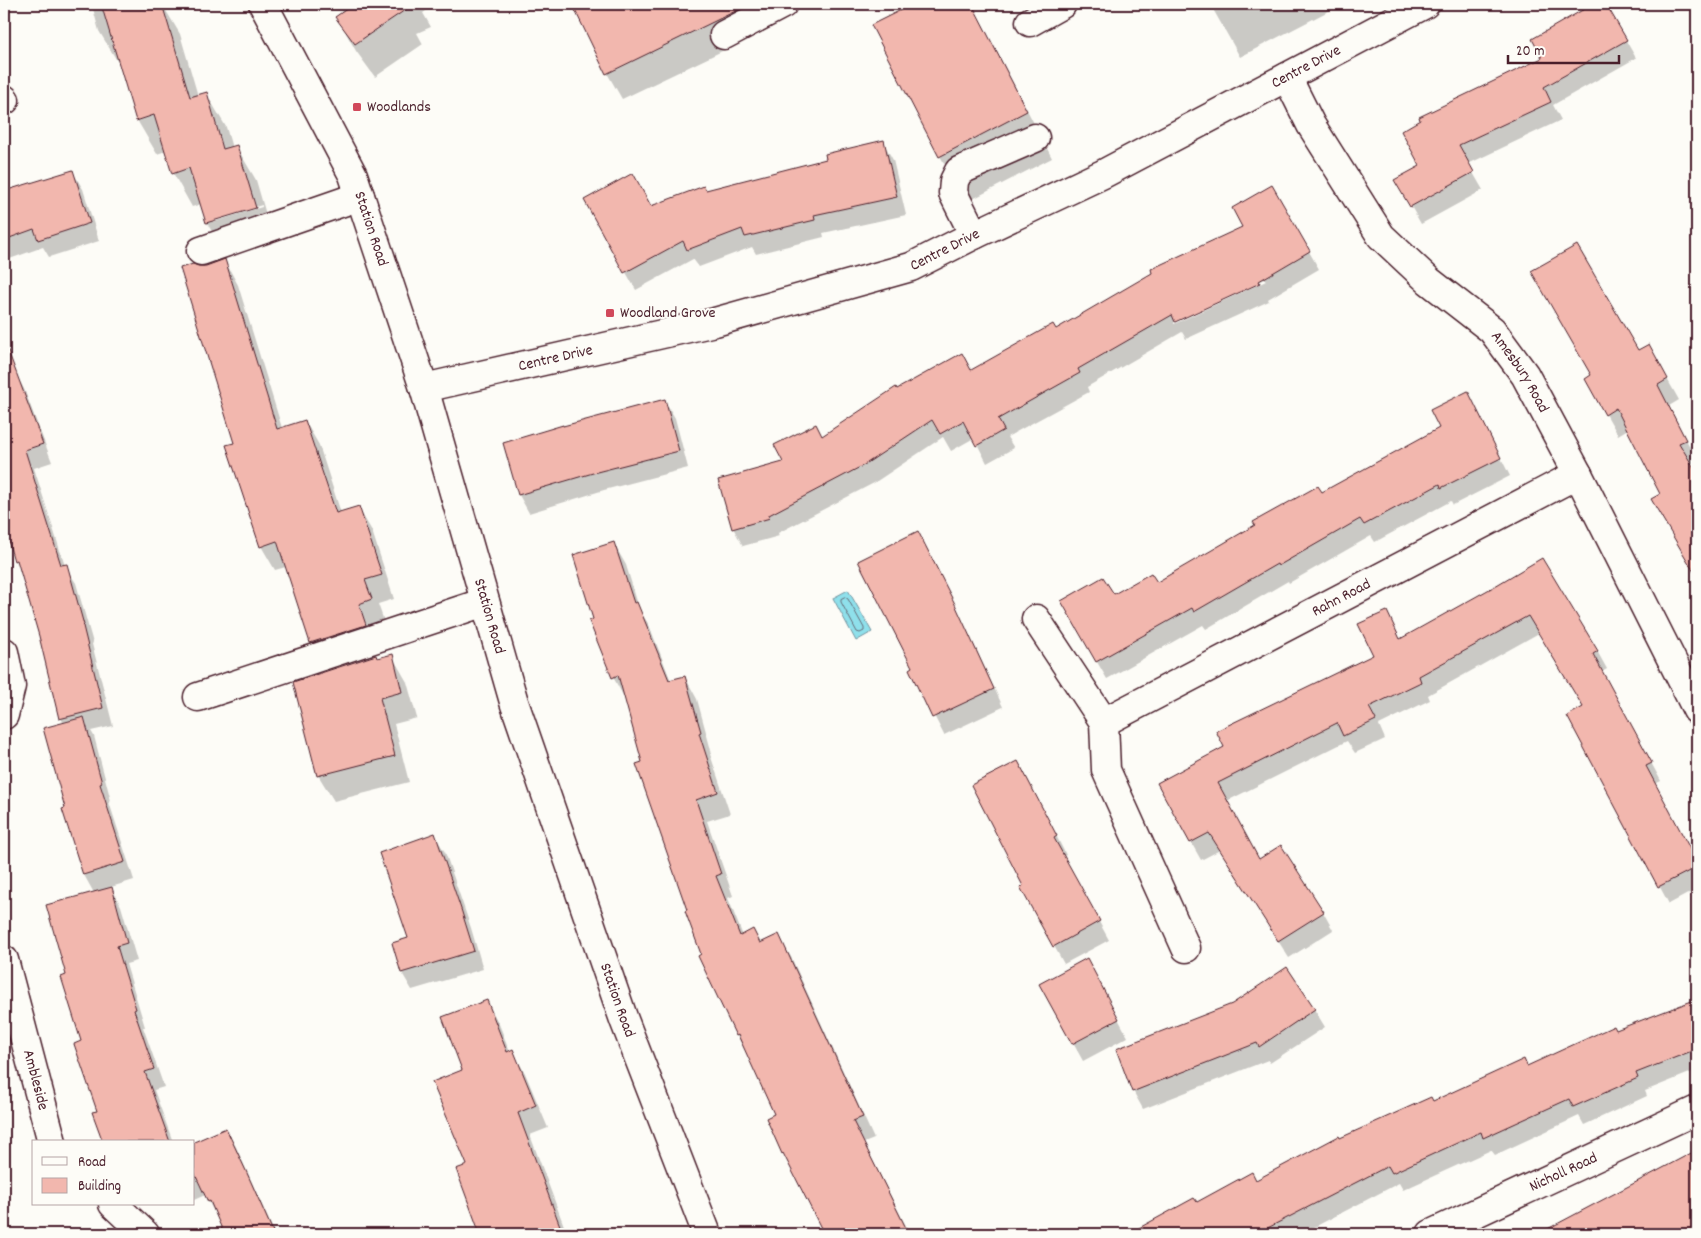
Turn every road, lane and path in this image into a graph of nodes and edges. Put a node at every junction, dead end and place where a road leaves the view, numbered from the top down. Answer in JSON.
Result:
{"nodes":[{"id":1,"x":263,"y":4,"type":"edge"},
{"id":2,"x":783,"y":4,"type":"edge"},
{"id":3,"x":1062,"y":4,"type":"edge"},
{"id":4,"x":1425,"y":4,"type":"edge"},
{"id":5,"x":1030,"y":22,"type":"dead end"},
{"id":6,"x":724,"y":35,"type":"dead end"},
{"id":7,"x":1287,"y":77,"type":"junction"},
{"id":8,"x":1034,"y":138,"type":"dead end"},
{"id":9,"x":360,"y":196,"type":"junction"},
{"id":10,"x":974,"y":235,"type":"junction"},
{"id":11,"x":201,"y":251,"type":"dead end"},
{"id":12,"x":424,"y":388,"type":"junction"},
{"id":13,"x":1578,"y":474,"type":"junction"},
{"id":14,"x":485,"y":602,"type":"junction"},
{"id":15,"x":1036,"y":618,"type":"dead end"},
{"id":16,"x":4,"y":652,"type":"edge"},
{"id":17,"x":198,"y":697,"type":"dead end"},
{"id":18,"x":1697,"y":710,"type":"edge"},
{"id":19,"x":4,"y":715,"type":"edge"},
{"id":20,"x":1104,"y":722,"type":"junction"},
{"id":21,"x":1186,"y":948,"type":"dead end"},
{"id":22,"x":4,"y":960,"type":"edge"},
{"id":23,"x":1697,"y":1110,"type":"edge"},
{"id":24,"x":51,"y":1140,"type":"edge"},
{"id":25,"x":115,"y":1206,"type":"edge"},
{"id":26,"x":145,"y":1234,"type":"edge"},
{"id":27,"x":707,"y":1234,"type":"edge"},
{"id":28,"x":1431,"y":1234,"type":"edge"}],
"edges":[{"from":1,"to":9,"type":"street","name":"Station Road"},
{"from":2,"to":6,"type":"street"},
{"from":3,"to":5,"type":"street"},
{"from":4,"to":7,"type":"street","name":"Centre Drive"},
{"from":7,"to":10,"type":"street","name":"Centre Drive"},
{"from":7,"to":13,"type":"street","name":"Amesbury Road"},
{"from":8,"to":10,"type":"street"},
{"from":9,"to":11,"type":"street"},
{"from":9,"to":12,"type":"street","name":"Station Road"},
{"from":10,"to":12,"type":"street","name":"Centre Drive"},
{"from":12,"to":14,"type":"street","name":"Station Road"},
{"from":13,"to":18,"type":"street","name":"Amesbury Road"},
{"from":13,"to":20,"type":"street","name":"Rahn Road"},
{"from":14,"to":17,"type":"street"},
{"from":14,"to":27,"type":"street","name":"Station Road"},
{"from":15,"to":20,"type":"street"},
{"from":16,"to":19,"type":"street"},
{"from":20,"to":21,"type":"street"},
{"from":22,"to":24,"type":"street","name":"Ambleside"},
{"from":23,"to":28,"type":"street","name":"Nicholl Road"},
{"from":25,"to":26,"type":"street"}]}
